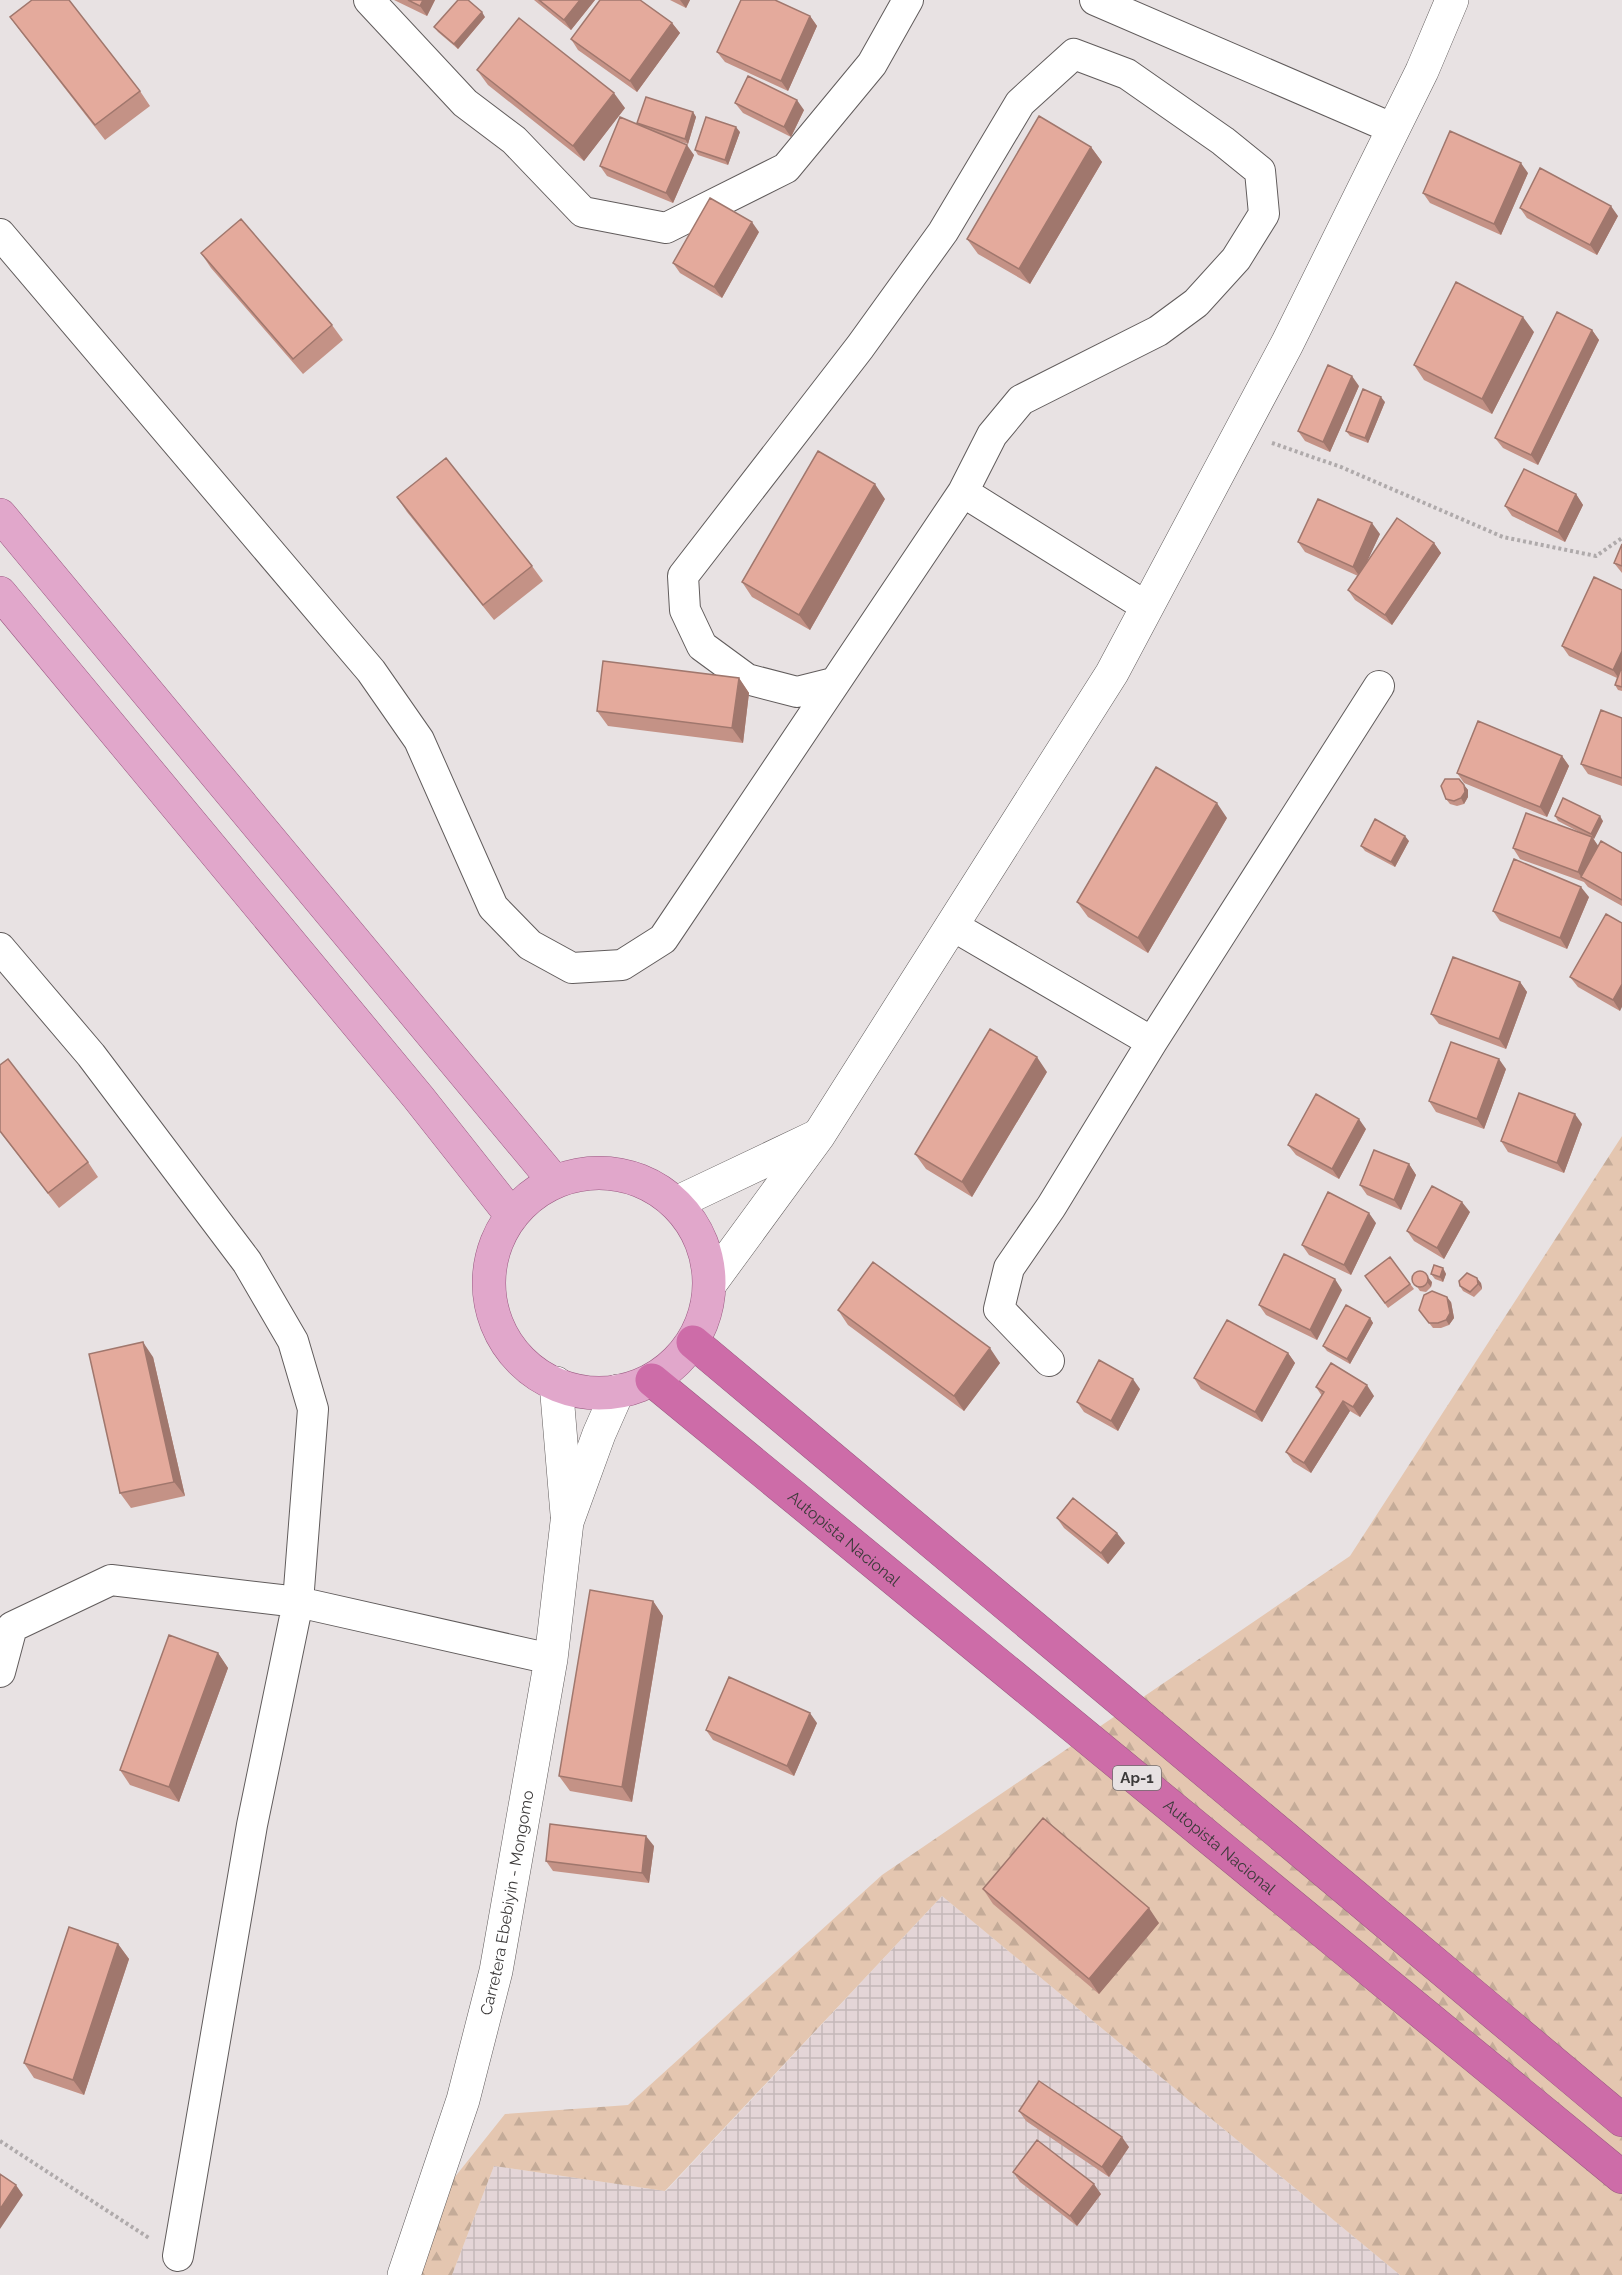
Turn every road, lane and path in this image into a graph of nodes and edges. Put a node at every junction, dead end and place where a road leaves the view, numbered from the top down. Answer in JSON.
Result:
{"nodes":[{"id":1,"x":369,"y":0,"type":"edge"},
{"id":2,"x":908,"y":0,"type":"edge"},
{"id":3,"x":1095,"y":0,"type":"edge"},
{"id":4,"x":1452,"y":0,"type":"edge"},
{"id":5,"x":1394,"y":129,"type":"junction"},
{"id":6,"x":0,"y":234,"type":"edge"},
{"id":7,"x":1241,"y":432,"type":"junction"},
{"id":8,"x":963,"y":492,"type":"junction"},
{"id":9,"x":0,"y":515,"type":"edge"},
{"id":10,"x":1622,"y":538,"type":"edge"},
{"id":11,"x":0,"y":593,"type":"edge"},
{"id":12,"x":1147,"y":607,"type":"junction"},
{"id":13,"x":833,"y":683,"type":"junction"},
{"id":14,"x":1379,"y":686,"type":"dead end"},
{"id":15,"x":953,"y":926,"type":"junction"},
{"id":16,"x":0,"y":948,"type":"edge"},
{"id":17,"x":1152,"y":1042,"type":"junction"},
{"id":18,"x":819,"y":1135,"type":"junction"},
{"id":19,"x":555,"y":1182,"type":"junction"},
{"id":20,"x":676,"y":1203,"type":"junction"},
{"id":21,"x":512,"y":1216,"type":"junction"},
{"id":22,"x":710,"y":1284,"type":"junction"},
{"id":23,"x":693,"y":1342,"type":"junction"},
{"id":24,"x":1049,"y":1361,"type":"dead end"},
{"id":25,"x":652,"y":1380,"type":"junction"},
{"id":26,"x":556,"y":1383,"type":"junction"},
{"id":27,"x":618,"y":1391,"type":"junction"},
{"id":28,"x":567,"y":1522,"type":"junction"},
{"id":29,"x":298,"y":1602,"type":"junction"},
{"id":30,"x":550,"y":1659,"type":"junction"},
{"id":31,"x":0,"y":1672,"type":"edge"},
{"id":32,"x":1622,"y":2120,"type":"edge"},
{"id":33,"x":0,"y":2141,"type":"edge"},
{"id":34,"x":1622,"y":2177,"type":"edge"},
{"id":35,"x":178,"y":2256,"type":"joint"},
{"id":36,"x":404,"y":2275,"type":"edge"}],
"edges":[{"from":1,"to":2,"type":"street"},
{"from":3,"to":5,"type":"street"},
{"from":4,"to":5,"type":"street"},
{"from":5,"to":7,"type":"street"},
{"from":6,"to":13,"type":"street"},
{"from":7,"to":10,"type":"path"},
{"from":7,"to":12,"type":"street"},
{"from":8,"to":12,"type":"street"},
{"from":8,"to":13,"type":"street"},
{"from":8,"to":13,"type":"street"},
{"from":9,"to":19,"type":"main road"},
{"from":11,"to":21,"type":"main road"},
{"from":12,"to":15,"type":"street"},
{"from":14,"to":17,"type":"street"},
{"from":15,"to":17,"type":"street"},
{"from":15,"to":18,"type":"street"},
{"from":16,"to":29,"type":"street"},
{"from":17,"to":24,"type":"street"},
{"from":18,"to":20,"type":"street"},
{"from":18,"to":22,"type":"street"},
{"from":19,"to":20,"type":"main road"},
{"from":19,"to":21,"type":"main road"},
{"from":20,"to":22,"type":"main road"},
{"from":21,"to":26,"type":"main road"},
{"from":22,"to":23,"type":"main road"},
{"from":23,"to":25,"type":"main road"},
{"from":23,"to":32,"type":"highway","number":"Ap-1"},
{"from":25,"to":27,"type":"main road"},
{"from":25,"to":34,"type":"highway","name":"Autopista Nacional","number":"Ap-1"},
{"from":26,"to":27,"type":"main road"},
{"from":26,"to":28,"type":"street","name":"Carretera Ebebiyin - Mongomo"},
{"from":27,"to":28,"type":"street","name":"Carretera Ebebiyin - Mongomo"},
{"from":28,"to":30,"type":"street","name":"Carretera Ebebiyin - Mongomo"},
{"from":29,"to":30,"type":"street"},
{"from":29,"to":31,"type":"street"},
{"from":29,"to":35,"type":"street"},
{"from":30,"to":36,"type":"street","name":"Carretera Ebebiyin - Mongomo"},
{"from":33,"to":35,"type":"path"}]}
